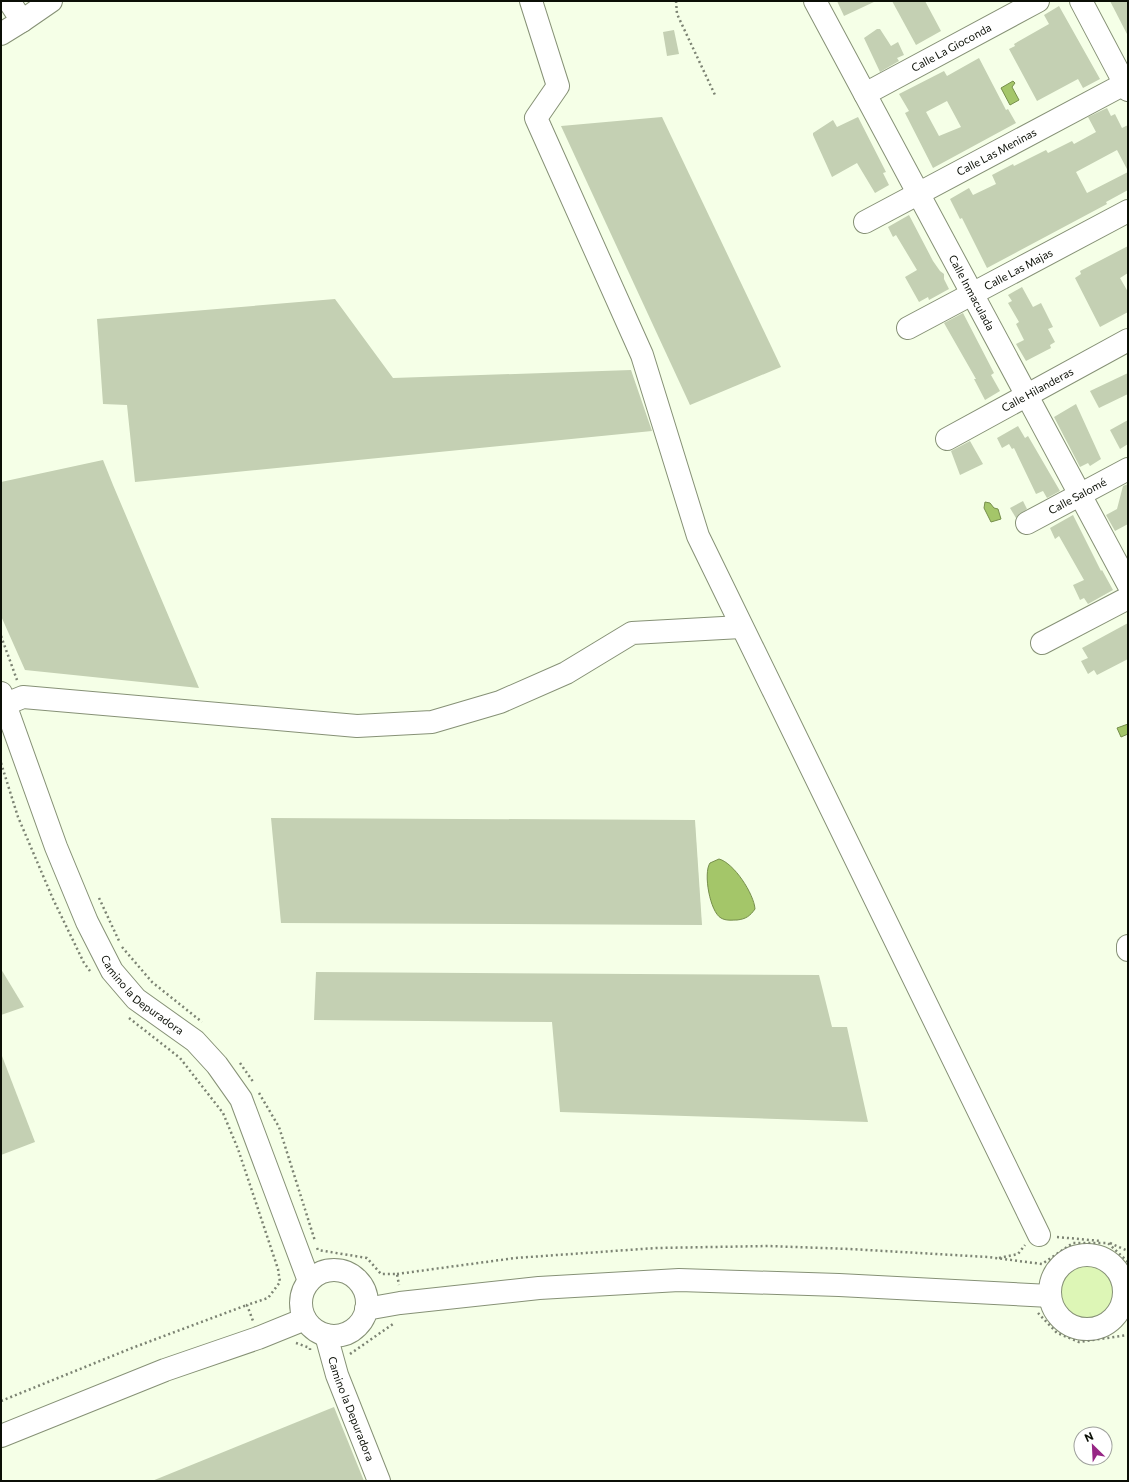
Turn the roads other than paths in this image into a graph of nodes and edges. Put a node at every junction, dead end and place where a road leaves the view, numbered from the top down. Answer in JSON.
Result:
{"nodes":[{"id":1,"x":9,"y":1,"type":"edge"},
{"id":2,"x":51,"y":1,"type":"edge"},
{"id":3,"x":531,"y":1,"type":"edge"},
{"id":4,"x":815,"y":1,"type":"edge"},
{"id":5,"x":1038,"y":1,"type":"edge"},
{"id":6,"x":1080,"y":1,"type":"edge"},
{"id":7,"x":22,"y":21,"type":"junction"},
{"id":8,"x":1,"y":34,"type":"edge"},
{"id":9,"x":1127,"y":85,"type":"edge"},
{"id":10,"x":865,"y":94,"type":"junction"},
{"id":11,"x":919,"y":192,"type":"junction"},
{"id":12,"x":1128,"y":211,"type":"edge"},
{"id":13,"x":865,"y":222,"type":"dead end"},
{"id":14,"x":973,"y":294,"type":"junction"},
{"id":15,"x":908,"y":328,"type":"dead end"},
{"id":16,"x":1128,"y":340,"type":"edge"},
{"id":17,"x":1027,"y":395,"type":"junction"},
{"id":18,"x":947,"y":439,"type":"dead end"},
{"id":19,"x":1128,"y":469,"type":"edge"},
{"id":20,"x":1080,"y":495,"type":"junction"},
{"id":21,"x":1027,"y":523,"type":"dead end"},
{"id":22,"x":1128,"y":584,"type":"edge"},
{"id":23,"x":1128,"y":598,"type":"edge"},
{"id":24,"x":741,"y":627,"type":"junction"},
{"id":25,"x":1042,"y":643,"type":"dead end"},
{"id":26,"x":8,"y":700,"type":"edge"},
{"id":27,"x":1039,"y":1235,"type":"road end"},
{"id":28,"x":309,"y":1281,"type":"junction"},
{"id":29,"x":1126,"y":1284,"type":"edge"},
{"id":30,"x":1043,"y":1304,"type":"junction"},
{"id":31,"x":366,"y":1309,"type":"junction"},
{"id":32,"x":1121,"y":1318,"type":"edge"},
{"id":33,"x":305,"y":1319,"type":"junction"},
{"id":34,"x":326,"y":1335,"type":"junction"},
{"id":35,"x":1,"y":1436,"type":"edge"},
{"id":36,"x":379,"y":1481,"type":"edge"}],
"edges":[{"from":1,"to":7,"type":"street"},
{"from":2,"to":7,"type":"street"},
{"from":3,"to":24,"type":"street"},
{"from":4,"to":10,"type":"street","name":"Calle Inmaculada"},
{"from":5,"to":10,"type":"street","name":"Calle La Gioconda"},
{"from":6,"to":9,"type":"street"},
{"from":7,"to":8,"type":"street"},
{"from":9,"to":11,"type":"street","name":"Calle Las Meninas"},
{"from":10,"to":11,"type":"street","name":"Calle Inmaculada"},
{"from":11,"to":13,"type":"street","name":"Calle Las Meninas"},
{"from":11,"to":14,"type":"street","name":"Calle Inmaculada"},
{"from":12,"to":14,"type":"street","name":"Calle Las Majas"},
{"from":14,"to":15,"type":"street","name":"Calle Las Majas"},
{"from":14,"to":17,"type":"street","name":"Calle Inmaculada"},
{"from":16,"to":17,"type":"street","name":"Calle Hilanderas"},
{"from":17,"to":18,"type":"street","name":"Calle Hilanderas"},
{"from":17,"to":20,"type":"street","name":"Calle Inmaculada"},
{"from":19,"to":20,"type":"street","name":"Calle Salomé"},
{"from":20,"to":21,"type":"street","name":"Calle Salomé"},
{"from":20,"to":22,"type":"street","name":"Calle Inmaculada"},
{"from":23,"to":25,"type":"street"},
{"from":24,"to":26,"type":"street"},
{"from":24,"to":27,"type":"street"},
{"from":26,"to":28,"type":"street","name":"Camino la Depuradora"},
{"from":28,"to":31,"type":"street"},
{"from":28,"to":33,"type":"street"},
{"from":29,"to":30,"type":"street"},
{"from":29,"to":32,"type":"street"},
{"from":30,"to":31,"type":"street"},
{"from":30,"to":32,"type":"street"},
{"from":31,"to":34,"type":"street"},
{"from":33,"to":34,"type":"street"},
{"from":33,"to":35,"type":"street"},
{"from":34,"to":36,"type":"street","name":"Camino la Depuradora"}]}
